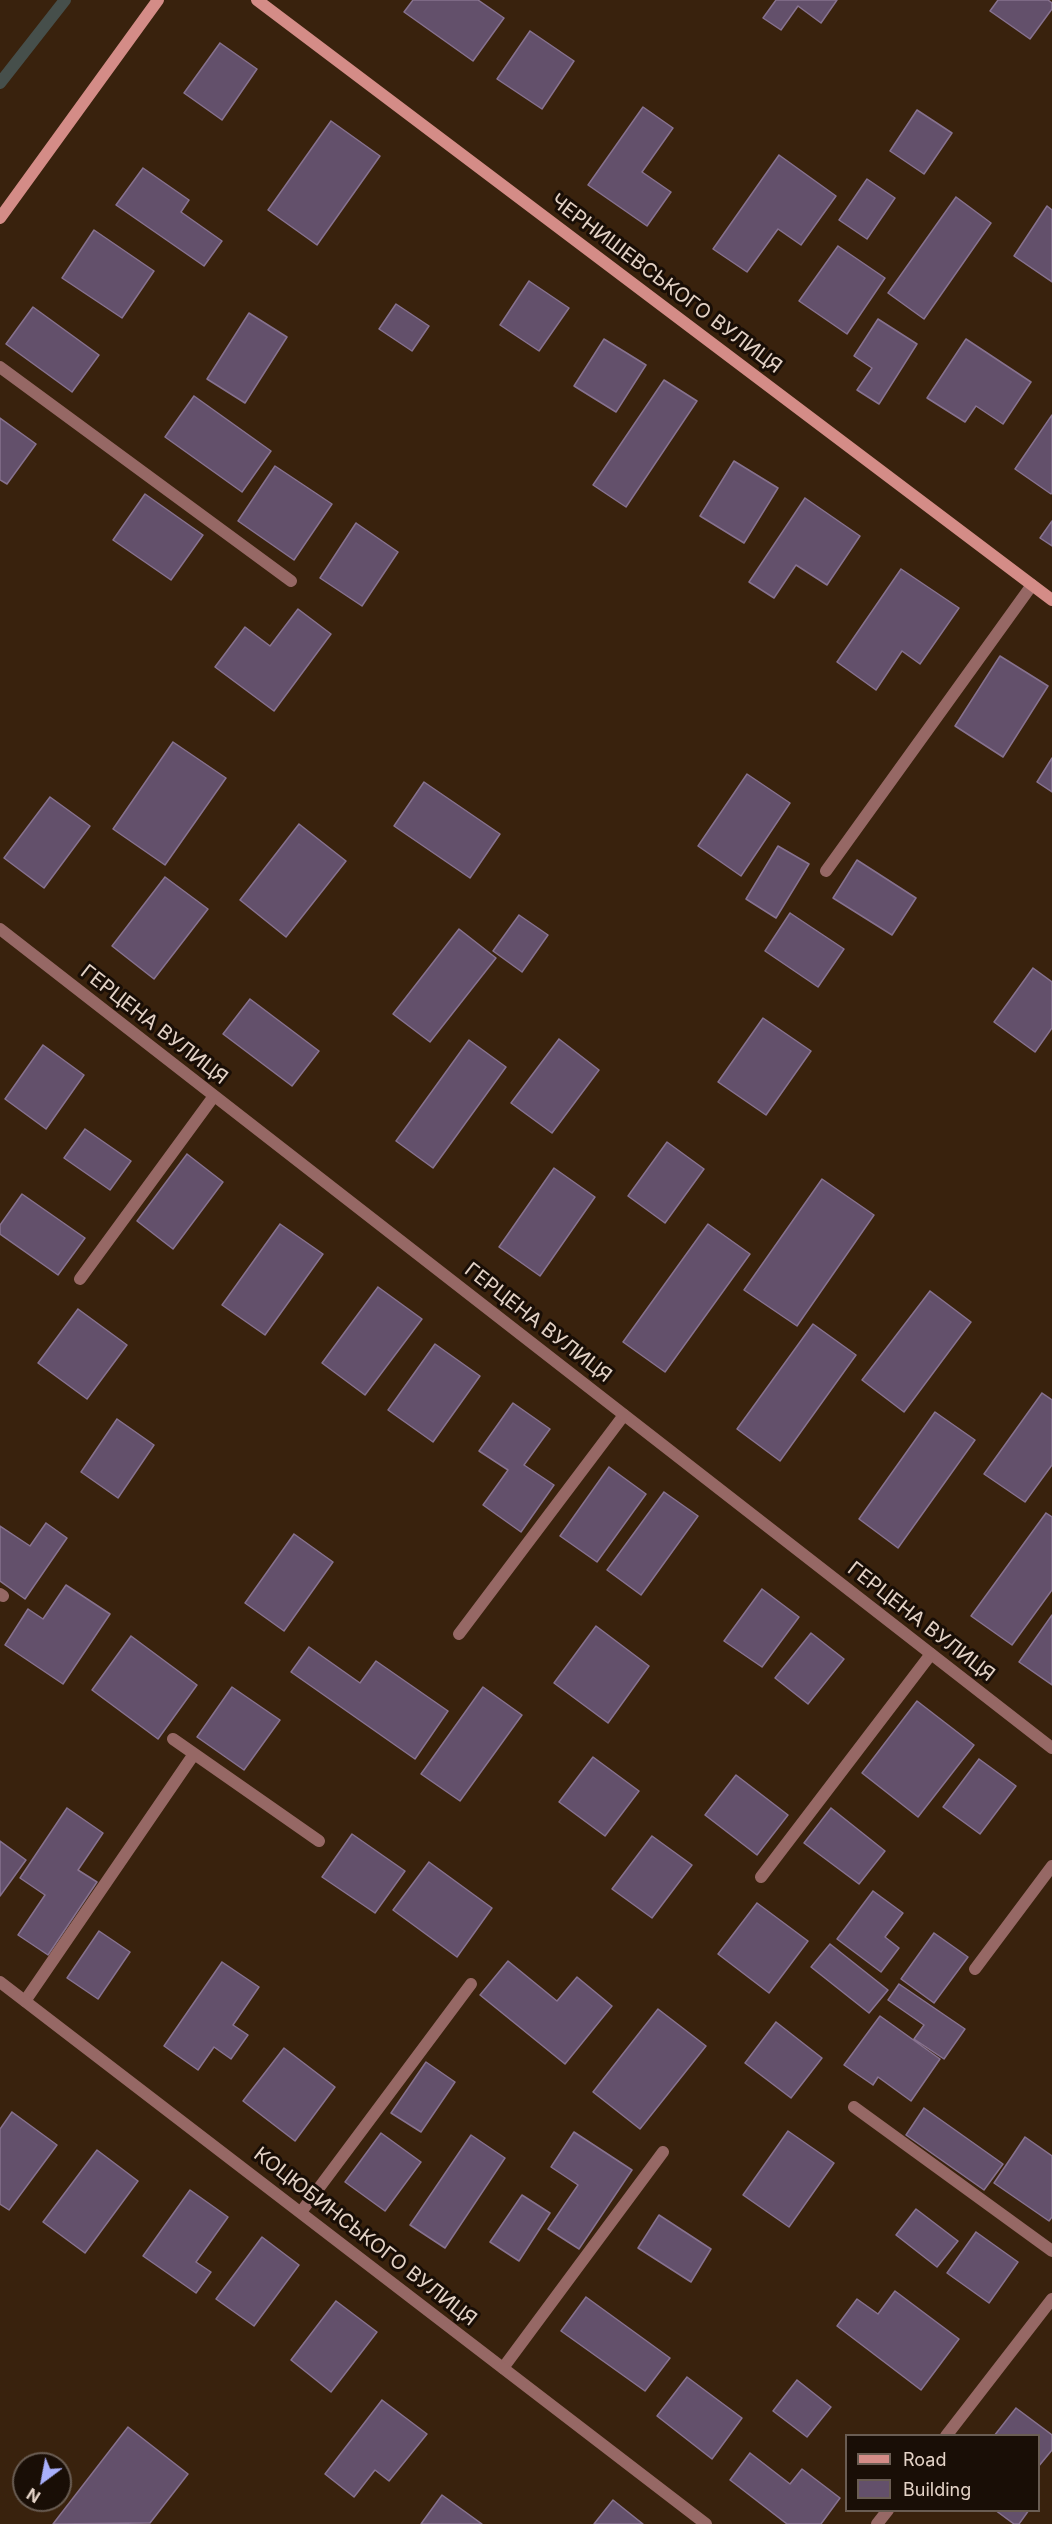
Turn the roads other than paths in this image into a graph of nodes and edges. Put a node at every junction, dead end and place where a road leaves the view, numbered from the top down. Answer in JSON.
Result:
{"nodes":[{"id":1,"x":158,"y":0,"type":"edge"},
{"id":2,"x":257,"y":0,"type":"edge"},
{"id":3,"x":0,"y":218,"type":"edge"},
{"id":4,"x":0,"y":368,"type":"edge"},
{"id":5,"x":291,"y":581,"type":"dead end"},
{"id":6,"x":1032,"y":585,"type":"junction"},
{"id":7,"x":1052,"y":600,"type":"edge"},
{"id":8,"x":826,"y":871,"type":"dead end"},
{"id":9,"x":0,"y":929,"type":"edge"},
{"id":10,"x":214,"y":1096,"type":"junction"},
{"id":11,"x":80,"y":1279,"type":"dead end"},
{"id":12,"x":624,"y":1415,"type":"junction"},
{"id":13,"x":459,"y":1634,"type":"dead end"},
{"id":14,"x":931,"y":1654,"type":"junction"},
{"id":15,"x":173,"y":1739,"type":"dead end"},
{"id":16,"x":1052,"y":1748,"type":"edge"},
{"id":17,"x":194,"y":1754,"type":"junction"},
{"id":18,"x":319,"y":1841,"type":"dead end"},
{"id":19,"x":1052,"y":1866,"type":"edge"},
{"id":20,"x":760,"y":1877,"type":"dead end"},
{"id":21,"x":975,"y":1969,"type":"dead end"},
{"id":22,"x":0,"y":1982,"type":"edge"},
{"id":23,"x":471,"y":1984,"type":"dead end"},
{"id":24,"x":25,"y":2001,"type":"junction"},
{"id":25,"x":854,"y":2107,"type":"dead end"},
{"id":26,"x":663,"y":2152,"type":"dead end"},
{"id":27,"x":301,"y":2212,"type":"junction"},
{"id":28,"x":1052,"y":2251,"type":"edge"},
{"id":29,"x":1052,"y":2299,"type":"edge"},
{"id":30,"x":503,"y":2368,"type":"junction"},
{"id":31,"x":948,"y":2434,"type":"edge"},
{"id":32,"x":887,"y":2512,"type":"edge"},
{"id":33,"x":706,"y":2524,"type":"edge"},
{"id":34,"x":878,"y":2524,"type":"edge"}],
"edges":[{"from":1,"to":3,"type":"street"},
{"from":2,"to":6,"type":"street","name":"ЧЕРНИШЕВСЬКОГО ВУЛИЦЯ"},
{"from":4,"to":5,"type":"street"},
{"from":6,"to":7,"type":"street","name":"ЧЕРНИШЕВСЬКОГО ВУЛИЦЯ"},
{"from":6,"to":8,"type":"street"},
{"from":9,"to":10,"type":"street","name":"ГЕРЦЕНА ВУЛИЦЯ"},
{"from":10,"to":11,"type":"street"},
{"from":10,"to":12,"type":"street","name":"ГЕРЦЕНА ВУЛИЦЯ"},
{"from":12,"to":13,"type":"street"},
{"from":12,"to":14,"type":"street","name":"ГЕРЦЕНА ВУЛИЦЯ"},
{"from":14,"to":16,"type":"street","name":"ГЕРЦЕНА ВУЛИЦЯ"},
{"from":14,"to":20,"type":"street"},
{"from":15,"to":17,"type":"street"},
{"from":17,"to":18,"type":"street"},
{"from":17,"to":24,"type":"street"},
{"from":19,"to":21,"type":"street"},
{"from":22,"to":24,"type":"street","name":"КОЦЮБИНСЬКОГО ВУЛИЦЯ"},
{"from":23,"to":27,"type":"street"},
{"from":24,"to":27,"type":"street","name":"КОЦЮБИНСЬКОГО ВУЛИЦЯ"},
{"from":25,"to":28,"type":"street"},
{"from":26,"to":30,"type":"street"},
{"from":27,"to":30,"type":"street","name":"КОЦЮБИНСЬКОГО ВУЛИЦЯ"},
{"from":29,"to":31,"type":"street"},
{"from":30,"to":33,"type":"street","name":"КОЦЮБИНСЬКОГО ВУЛИЦЯ"},
{"from":32,"to":34,"type":"street"}]}
